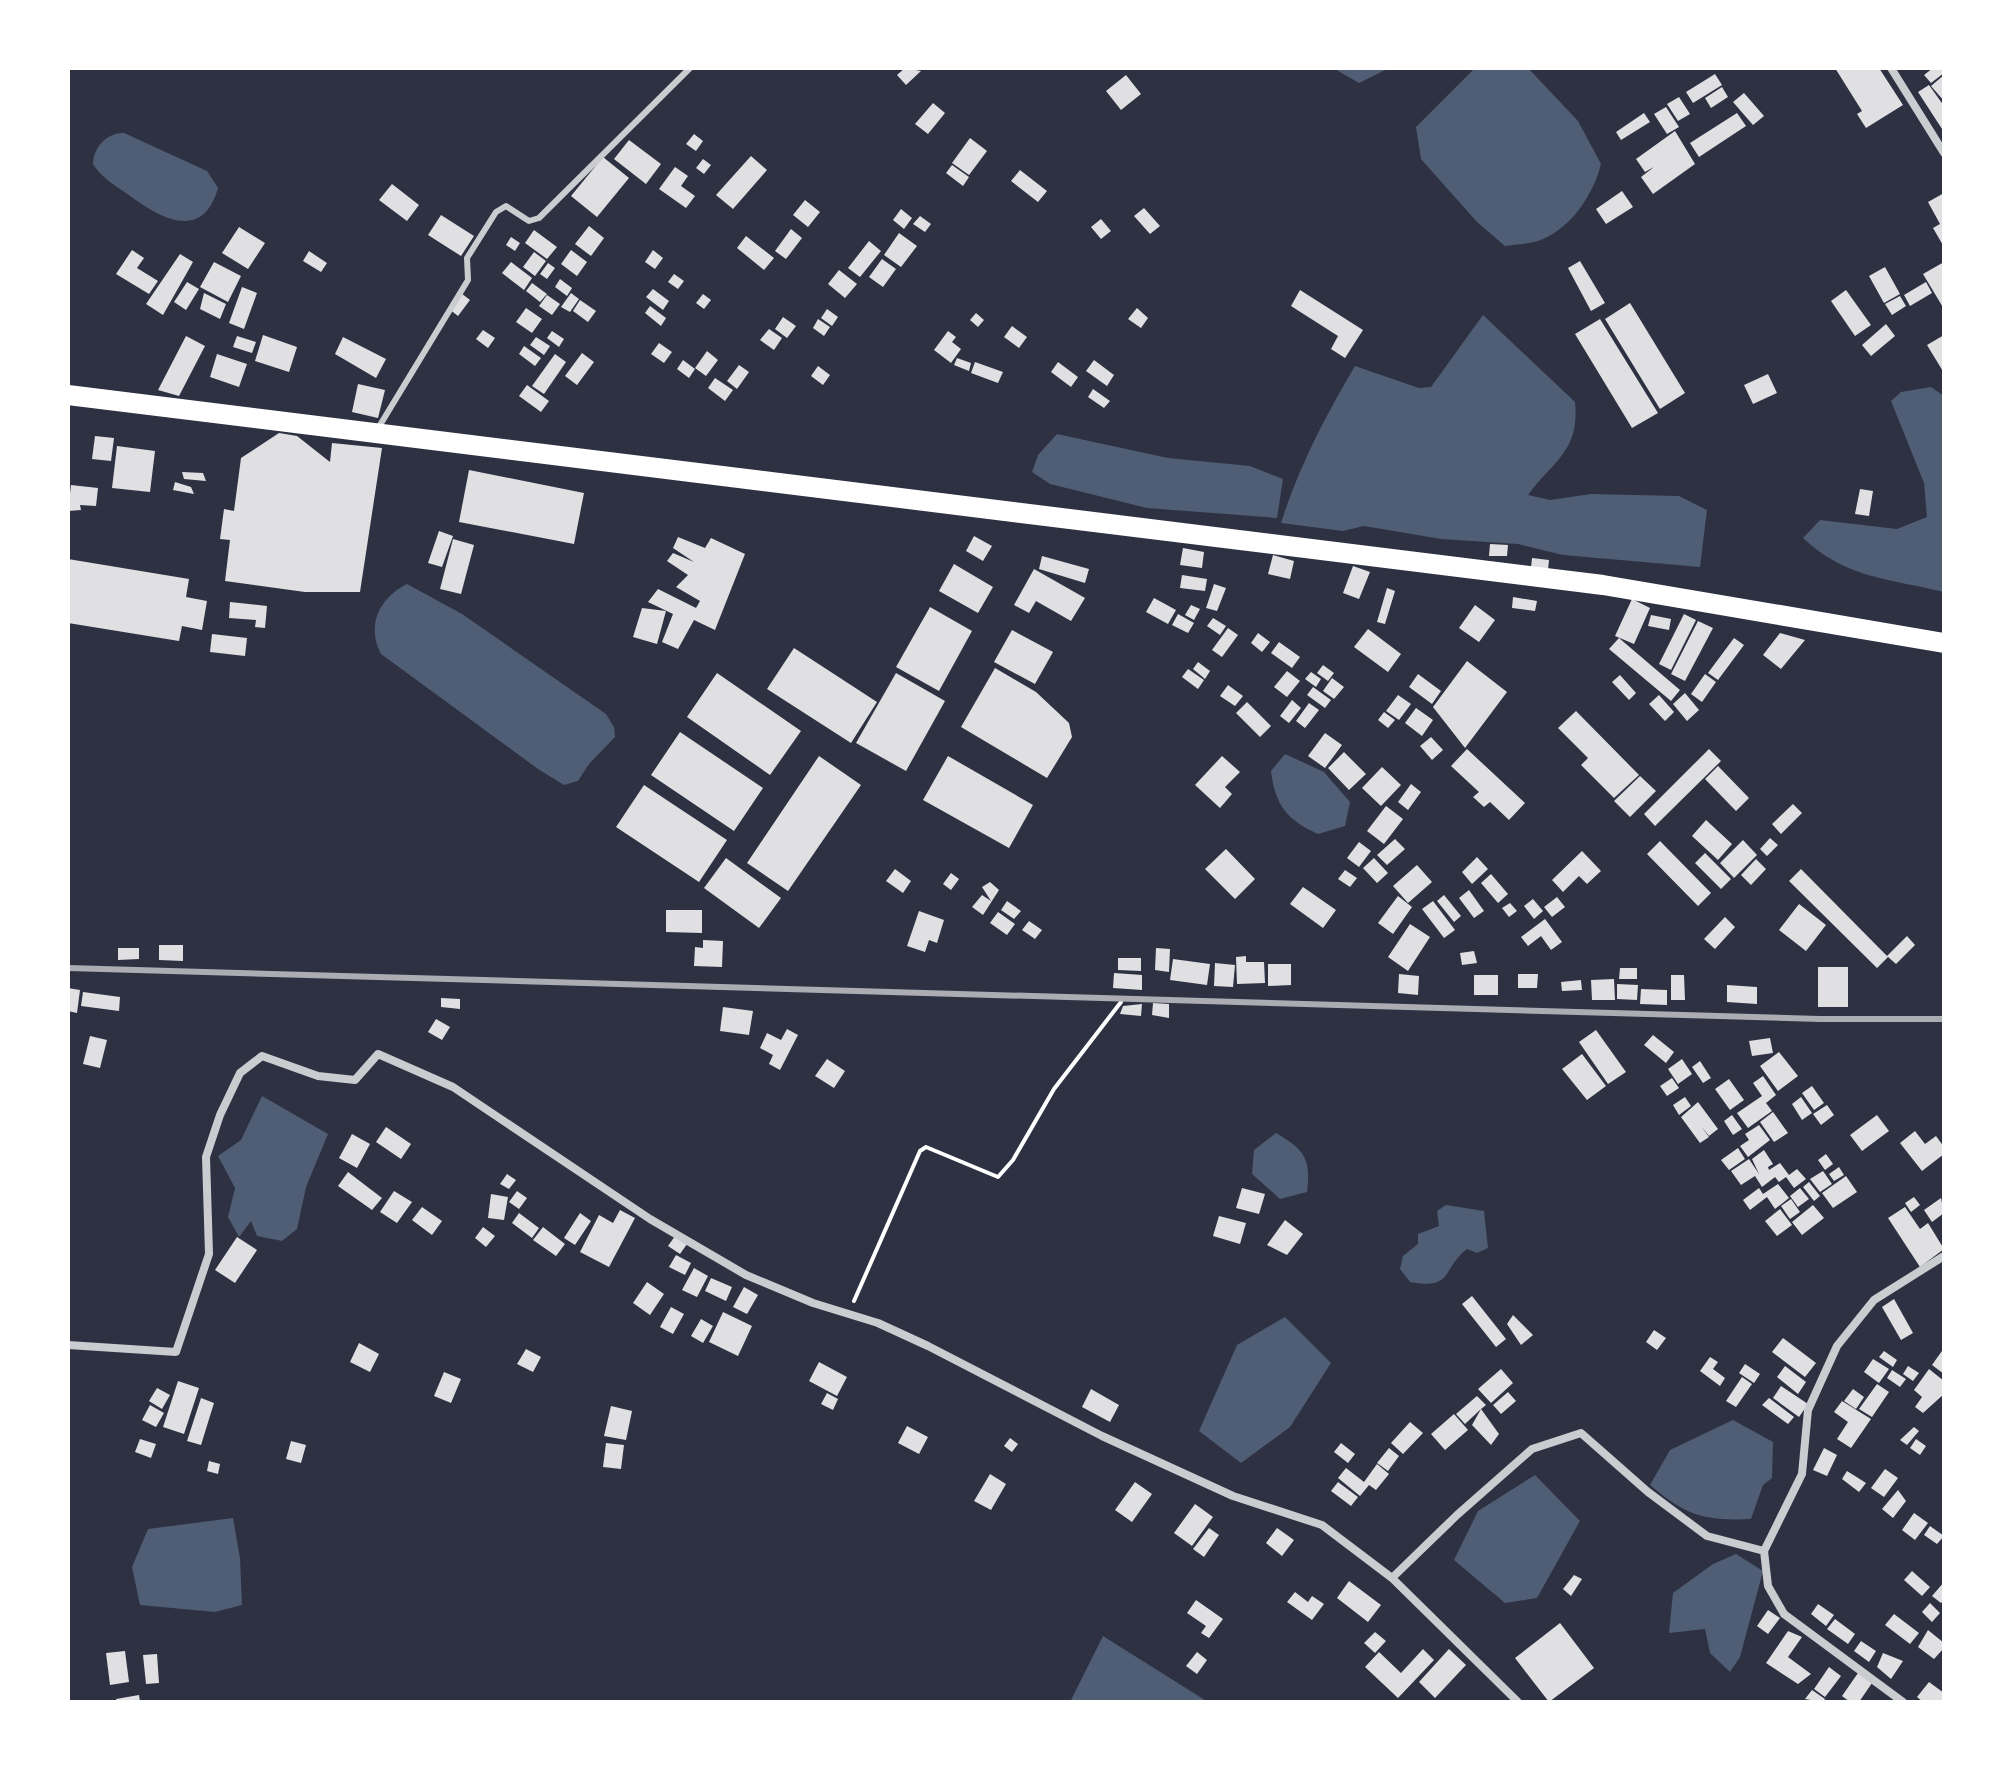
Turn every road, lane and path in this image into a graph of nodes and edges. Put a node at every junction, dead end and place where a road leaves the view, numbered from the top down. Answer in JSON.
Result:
{"nodes":[{"id":1,"x":690,"y":68,"type":"edge"},
{"id":2,"x":1891,"y":68,"type":"edge"},
{"id":3,"x":1944,"y":153,"type":"edge"},
{"id":4,"x":68,"y":395,"type":"edge"},
{"id":5,"x":375,"y":433,"type":"junction"},
{"id":6,"x":1944,"y":643,"type":"edge"},
{"id":7,"x":1121,"y":1002,"type":"dead end"},
{"id":8,"x":1944,"y":1256,"type":"edge"},
{"id":9,"x":849,"y":1314,"type":"junction"},
{"id":10,"x":68,"y":1345,"type":"edge"},
{"id":11,"x":1764,"y":1551,"type":"junction"},
{"id":12,"x":1392,"y":1578,"type":"junction"},
{"id":13,"x":1518,"y":1702,"type":"edge"},
{"id":14,"x":1903,"y":1702,"type":"edge"}],
"edges":[{"from":1,"to":5,"type":"lane"},
{"from":2,"to":3,"type":"street"},
{"from":4,"to":5,"type":"main road"},
{"from":5,"to":6,"type":"main road"},
{"from":7,"to":9,"type":"path"},
{"from":8,"to":11,"type":"street"},
{"from":9,"to":10,"type":"street"},
{"from":9,"to":12,"type":"street"},
{"from":11,"to":12,"type":"street"},
{"from":11,"to":14,"type":"street"},
{"from":12,"to":13,"type":"street"}]}
